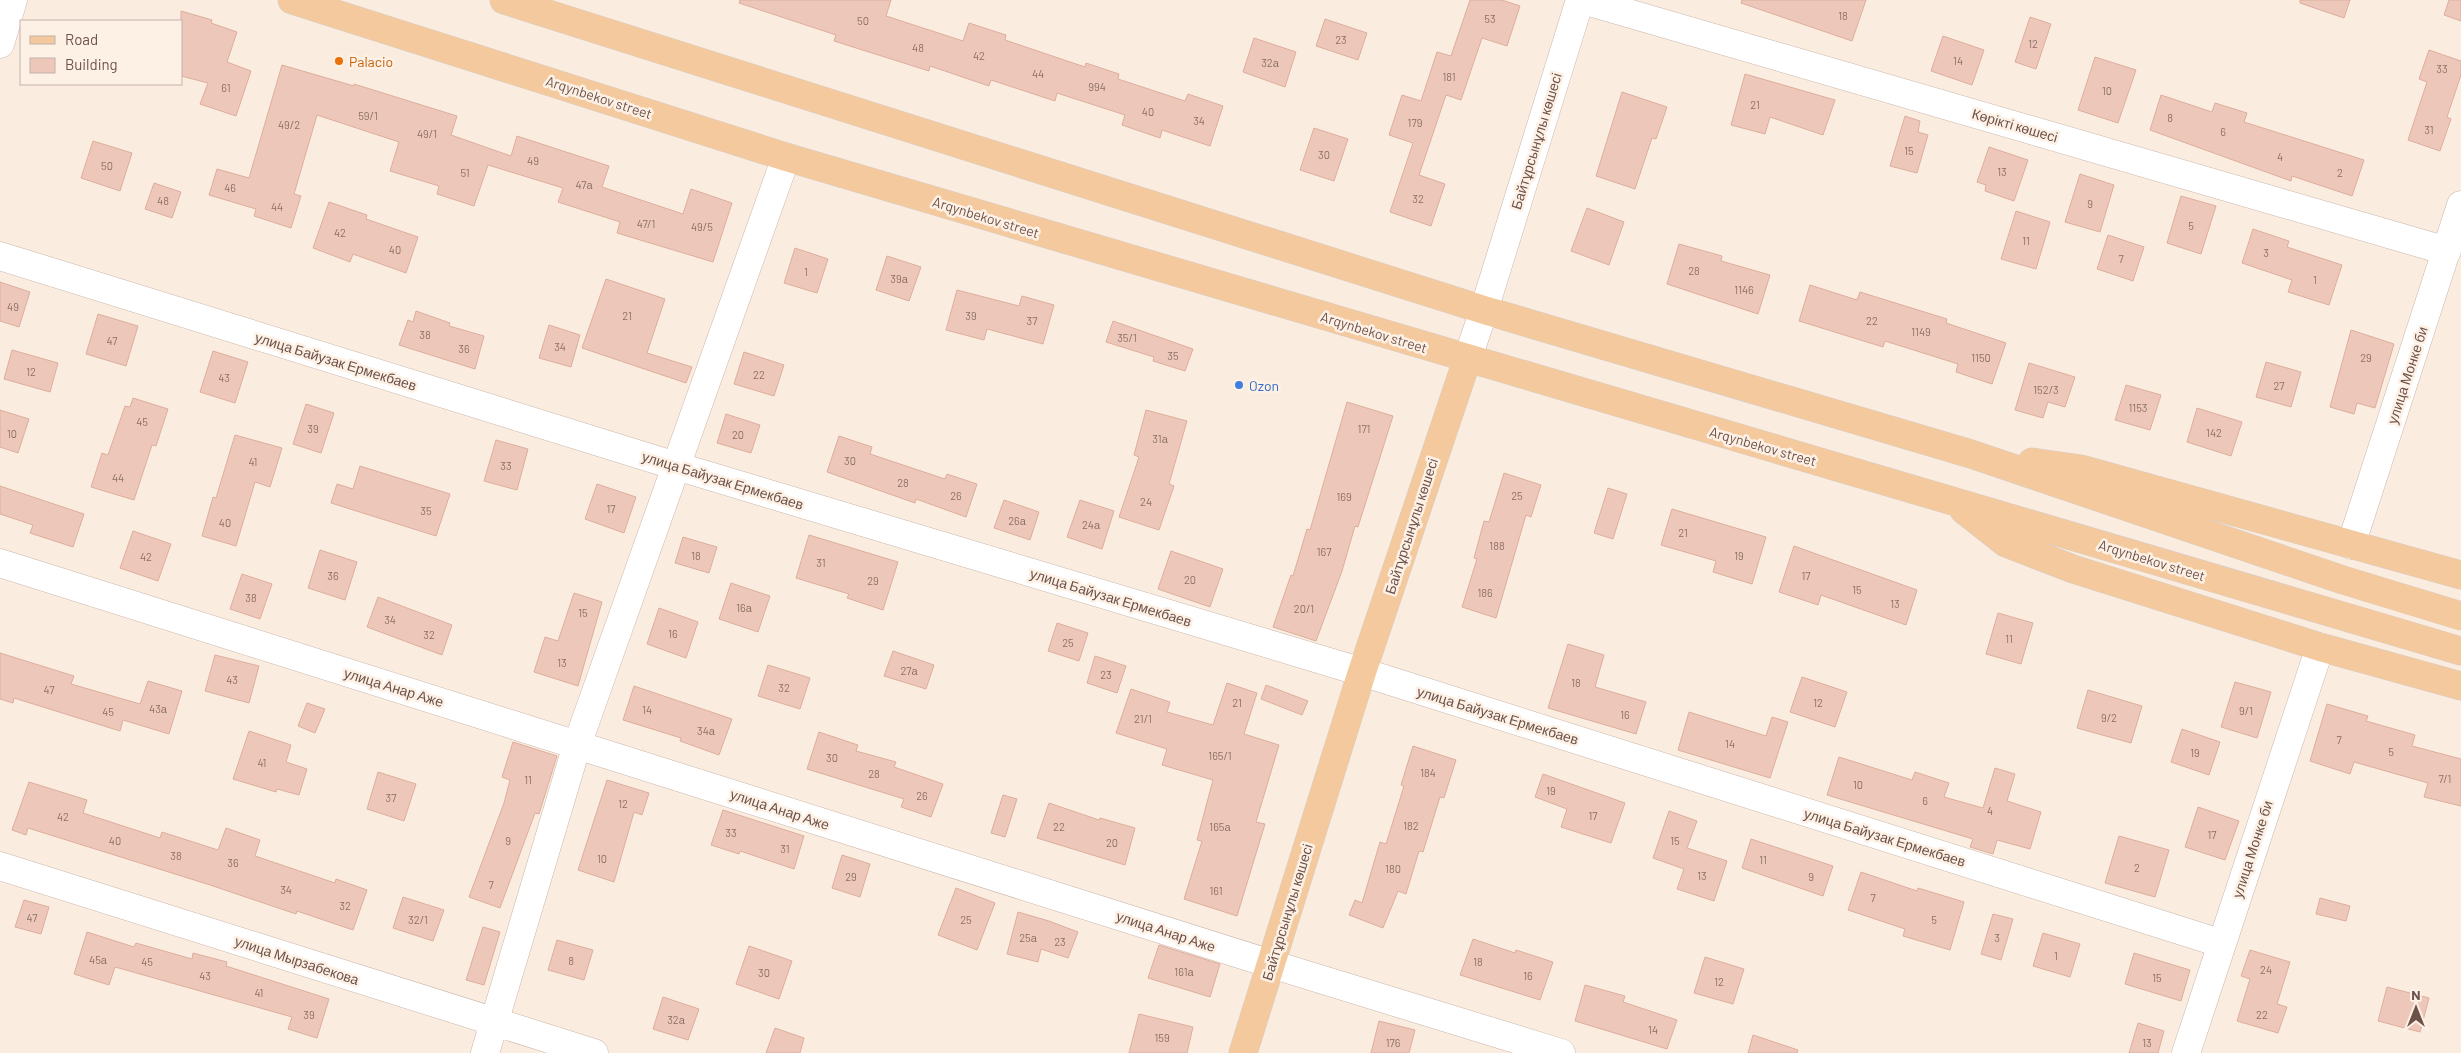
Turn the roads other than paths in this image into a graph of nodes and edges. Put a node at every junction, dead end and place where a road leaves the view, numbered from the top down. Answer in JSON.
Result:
{"nodes":[{"id":1,"x":13,"y":0,"type":"edge"},
{"id":2,"x":292,"y":0,"type":"edge"},
{"id":3,"x":504,"y":0,"type":"edge"},
{"id":4,"x":1581,"y":0,"type":"edge"},
{"id":5,"x":0,"y":44,"type":"edge"},
{"id":6,"x":786,"y":157,"type":"junction"},
{"id":7,"x":2461,"y":205,"type":"edge"},
{"id":8,"x":2447,"y":251,"type":"junction"},
{"id":9,"x":0,"y":256,"type":"edge"},
{"id":10,"x":1484,"y":310,"type":"junction"},
{"id":11,"x":1467,"y":360,"type":"junction"},
{"id":12,"x":1971,"y":454,"type":"junction"},
{"id":13,"x":676,"y":466,"type":"junction"},
{"id":14,"x":1951,"y":500,"type":"junction"},
{"id":15,"x":2351,"y":545,"type":"junction"},
{"id":16,"x":0,"y":563,"type":"edge"},
{"id":17,"x":2461,"y":575,"type":"edge"},
{"id":18,"x":2461,"y":616,"type":"edge"},
{"id":19,"x":2320,"y":646,"type":"junction"},
{"id":20,"x":2461,"y":651,"type":"edge"},
{"id":21,"x":1362,"y":672,"type":"junction"},
{"id":22,"x":2461,"y":686,"type":"edge"},
{"id":23,"x":577,"y":745,"type":"junction"},
{"id":24,"x":0,"y":866,"type":"edge"},
{"id":25,"x":2220,"y":943,"type":"junction"},
{"id":26,"x":1271,"y":964,"type":"junction"},
{"id":27,"x":494,"y":1022,"type":"junction"},
{"id":28,"x":485,"y":1053,"type":"edge"},
{"id":29,"x":594,"y":1053,"type":"edge"},
{"id":30,"x":1243,"y":1053,"type":"edge"},
{"id":31,"x":1561,"y":1053,"type":"edge"},
{"id":32,"x":2186,"y":1053,"type":"edge"}],
"edges":[{"from":1,"to":5,"type":"street"},
{"from":2,"to":6,"type":"main road","name":"Arqynbekov street"},
{"from":3,"to":10,"type":"main road"},
{"from":4,"to":8,"type":"street","name":"Көрікті көшесі"},
{"from":4,"to":10,"type":"street","name":"Байтұрсынұлы көшесі"},
{"from":6,"to":11,"type":"main road","name":"Arqynbekov street"},
{"from":6,"to":13,"type":"street"},
{"from":7,"to":8,"type":"street","name":"улица Монке би"},
{"from":8,"to":15,"type":"street","name":"улица Монке би"},
{"from":9,"to":13,"type":"street","name":"улица Байузак Ермекбаев"},
{"from":10,"to":11,"type":"street","name":"Байтұрсынұлы көшесі"},
{"from":10,"to":12,"type":"main road"},
{"from":11,"to":14,"type":"main road","name":"Arqynbekov street"},
{"from":11,"to":21,"type":"main road","name":"Байтұрсынұлы көшесі"},
{"from":12,"to":15,"type":"main road"},
{"from":12,"to":18,"type":"main road"},
{"from":13,"to":21,"type":"street","name":"улица Байузак Ермекбаев"},
{"from":13,"to":23,"type":"street"},
{"from":14,"to":19,"type":"main road"},
{"from":14,"to":20,"type":"main road","name":"Arqynbekov street"},
{"from":15,"to":17,"type":"main road"},
{"from":16,"to":23,"type":"street","name":"улица Анар Аже"},
{"from":19,"to":22,"type":"main road"},
{"from":19,"to":25,"type":"street","name":"улица Монке би"},
{"from":21,"to":25,"type":"street","name":"улица Байузак Ермекбаев"},
{"from":21,"to":26,"type":"main road","name":"Байтұрсынұлы көшесі"},
{"from":23,"to":26,"type":"street","name":"улица Анар Аже"},
{"from":23,"to":27,"type":"street"},
{"from":24,"to":27,"type":"street","name":"улица Мырзабекова"},
{"from":25,"to":32,"type":"street","name":"улица Монке би"},
{"from":26,"to":30,"type":"main road","name":"Байтұрсынұлы көшесі"},
{"from":26,"to":31,"type":"street","name":"улица Анар Аже"},
{"from":27,"to":28,"type":"street"},
{"from":27,"to":29,"type":"street","name":"улица Мырзабекова"}]}
